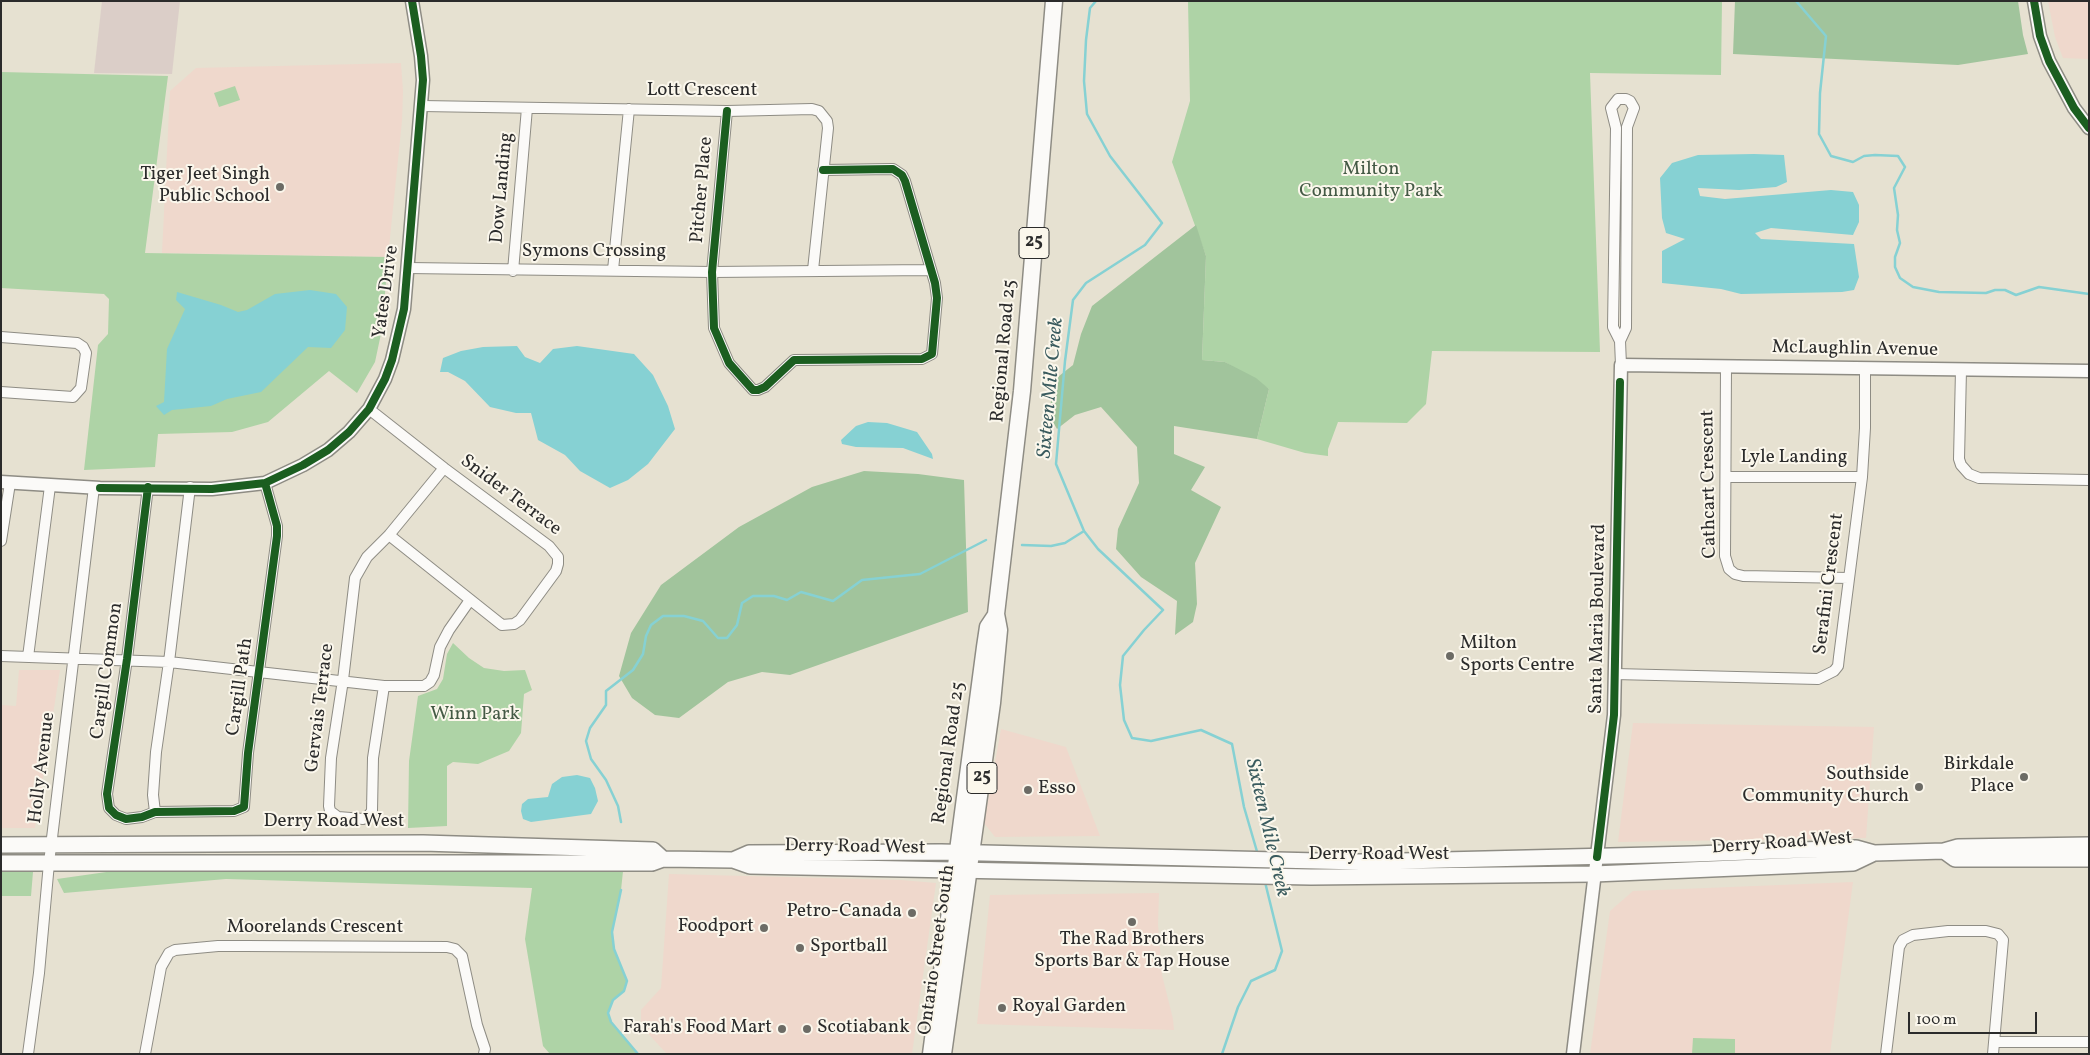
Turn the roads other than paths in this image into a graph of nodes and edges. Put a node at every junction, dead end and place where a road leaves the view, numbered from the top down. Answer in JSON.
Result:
{"nodes":[{"id":1,"x":412,"y":1,"type":"edge"},
{"id":2,"x":1054,"y":1,"type":"edge"},
{"id":3,"x":2034,"y":1,"type":"edge"},
{"id":4,"x":422,"y":106,"type":"junction"},
{"id":5,"x":527,"y":108,"type":"junction"},
{"id":6,"x":629,"y":109,"type":"junction"},
{"id":7,"x":727,"y":111,"type":"junction"},
{"id":8,"x":2089,"y":128,"type":"edge"},
{"id":9,"x":823,"y":170,"type":"junction"},
{"id":10,"x":408,"y":268,"type":"junction"},
{"id":11,"x":613,"y":270,"type":"junction"},
{"id":12,"x":813,"y":270,"type":"junction"},
{"id":13,"x":930,"y":270,"type":"junction"},
{"id":14,"x":513,"y":271,"type":"junction"},
{"id":15,"x":712,"y":272,"type":"junction"},
{"id":16,"x":1,"y":337,"type":"edge"},
{"id":17,"x":1620,"y":341,"type":"junction"},
{"id":18,"x":1620,"y":365,"type":"junction"},
{"id":19,"x":1726,"y":366,"type":"junction"},
{"id":20,"x":1864,"y":369,"type":"junction"},
{"id":21,"x":1960,"y":370,"type":"junction"},
{"id":22,"x":2089,"y":371,"type":"edge"},
{"id":23,"x":1,"y":392,"type":"edge"},
{"id":24,"x":369,"y":409,"type":"junction"},
{"id":25,"x":444,"y":468,"type":"junction"},
{"id":26,"x":1726,"y":476,"type":"junction"},
{"id":27,"x":1862,"y":477,"type":"junction"},
{"id":28,"x":2089,"y":480,"type":"edge"},
{"id":29,"x":6,"y":482,"type":"edge"},
{"id":30,"x":265,"y":483,"type":"junction"},
{"id":31,"x":50,"y":486,"type":"junction"},
{"id":32,"x":94,"y":487,"type":"junction"},
{"id":33,"x":148,"y":487,"type":"junction"},
{"id":34,"x":190,"y":487,"type":"junction"},
{"id":35,"x":389,"y":535,"type":"junction"},
{"id":36,"x":1,"y":541,"type":"edge"},
{"id":37,"x":1849,"y":578,"type":"junction"},
{"id":38,"x":470,"y":600,"type":"junction"},
{"id":39,"x":1,"y":656,"type":"edge"},
{"id":40,"x":28,"y":657,"type":"junction"},
{"id":41,"x":73,"y":659,"type":"junction"},
{"id":42,"x":127,"y":659,"type":"junction"},
{"id":43,"x":169,"y":662,"type":"junction"},
{"id":44,"x":260,"y":672,"type":"junction"},
{"id":45,"x":1615,"y":674,"type":"junction"},
{"id":46,"x":343,"y":680,"type":"junction"},
{"id":47,"x":384,"y":686,"type":"junction"},
{"id":48,"x":155,"y":812,"type":"junction"},
{"id":49,"x":51,"y":844,"type":"junction"},
{"id":50,"x":1,"y":845,"type":"edge"},
{"id":51,"x":2089,"y":845,"type":"edge"},
{"id":52,"x":1944,"y":851,"type":"junction"},
{"id":53,"x":964,"y":852,"type":"junction"},
{"id":54,"x":1874,"y":853,"type":"junction"},
{"id":55,"x":1597,"y":857,"type":"junction"},
{"id":56,"x":663,"y":859,"type":"junction"},
{"id":57,"x":733,"y":860,"type":"junction"},
{"id":58,"x":2089,"y":860,"type":"edge"},
{"id":59,"x":1,"y":863,"type":"edge"},
{"id":60,"x":49,"y":863,"type":"junction"},
{"id":61,"x":961,"y":870,"type":"junction"},
{"id":62,"x":1594,"y":874,"type":"junction"},
{"id":63,"x":1995,"y":1042,"type":"junction"},
{"id":64,"x":2089,"y":1042,"type":"edge"},
{"id":65,"x":28,"y":1054,"type":"edge"},
{"id":66,"x":145,"y":1054,"type":"edge"},
{"id":67,"x":484,"y":1054,"type":"edge"},
{"id":68,"x":931,"y":1054,"type":"edge"},
{"id":69,"x":944,"y":1054,"type":"edge"},
{"id":70,"x":1573,"y":1054,"type":"edge"},
{"id":71,"x":1886,"y":1054,"type":"edge"},
{"id":72,"x":1993,"y":1054,"type":"edge"}],
"edges":[{"from":1,"to":4,"type":"street","name":"Yates Drive"},
{"from":2,"to":53,"type":"main road","name":"Regional Road 25","number":"25"},
{"from":3,"to":8,"type":"street"},
{"from":4,"to":5,"type":"street","name":"Lott Crescent"},
{"from":4,"to":10,"type":"street","name":"Yates Drive"},
{"from":5,"to":6,"type":"street","name":"Lott Crescent"},
{"from":5,"to":14,"type":"street","name":"Dow Landing"},
{"from":6,"to":7,"type":"street","name":"Lott Crescent"},
{"from":6,"to":11,"type":"street"},
{"from":7,"to":9,"type":"street","name":"Lott Crescent"},
{"from":7,"to":15,"type":"street","name":"Pitcher Place"},
{"from":9,"to":12,"type":"street","name":"Lott Crescent"},
{"from":9,"to":13,"type":"street"},
{"from":10,"to":14,"type":"street","name":"Symons Crossing"},
{"from":10,"to":24,"type":"street","name":"Yates Drive"},
{"from":11,"to":14,"type":"street","name":"Symons Crossing"},
{"from":11,"to":15,"type":"street","name":"Symons Crossing"},
{"from":12,"to":13,"type":"street","name":"Symons Crossing"},
{"from":12,"to":15,"type":"street","name":"Symons Crossing"},
{"from":13,"to":15,"type":"street","name":"Pitcher Place"},
{"from":16,"to":23,"type":"street"},
{"from":17,"to":17,"type":"street","name":"Santa Maria Boulevard"},
{"from":17,"to":18,"type":"street","name":"Santa Maria Boulevard"},
{"from":18,"to":19,"type":"street","name":"McLaughlin Avenue"},
{"from":18,"to":45,"type":"street","name":"Santa Maria Boulevard"},
{"from":19,"to":20,"type":"street","name":"McLaughlin Avenue"},
{"from":19,"to":26,"type":"street","name":"Cathcart Crescent"},
{"from":20,"to":21,"type":"street","name":"McLaughlin Avenue"},
{"from":20,"to":27,"type":"street","name":"Serafini Crescent"},
{"from":21,"to":22,"type":"street","name":"McLaughlin Avenue"},
{"from":21,"to":28,"type":"street"},
{"from":24,"to":25,"type":"street","name":"Snider Terrace"},
{"from":24,"to":30,"type":"street","name":"Yates Drive"},
{"from":25,"to":35,"type":"street","name":"Gervais Terrace"},
{"from":25,"to":38,"type":"street","name":"Snider Terrace"},
{"from":26,"to":27,"type":"street","name":"Lyle Landing"},
{"from":26,"to":37,"type":"street","name":"Cathcart Crescent"},
{"from":27,"to":37,"type":"street","name":"Serafini Crescent"},
{"from":29,"to":31,"type":"street","name":"Yates Drive"},
{"from":29,"to":36,"type":"street"},
{"from":30,"to":34,"type":"street","name":"Yates Drive"},
{"from":30,"to":44,"type":"street","name":"Cargill Path"},
{"from":31,"to":32,"type":"street","name":"Yates Drive"},
{"from":31,"to":40,"type":"street"},
{"from":32,"to":33,"type":"street","name":"Yates Drive"},
{"from":32,"to":41,"type":"street","name":"Holly Avenue"},
{"from":33,"to":34,"type":"street","name":"Yates Drive"},
{"from":33,"to":42,"type":"street","name":"Cargill Common"},
{"from":34,"to":43,"type":"street"},
{"from":35,"to":38,"type":"street","name":"Snider Terrace"},
{"from":35,"to":46,"type":"street","name":"Gervais Terrace"},
{"from":37,"to":45,"type":"street","name":"Serafini Crescent"},
{"from":38,"to":47,"type":"street"},
{"from":39,"to":40,"type":"street"},
{"from":40,"to":41,"type":"street"},
{"from":41,"to":42,"type":"street"},
{"from":41,"to":49,"type":"street","name":"Holly Avenue"},
{"from":42,"to":43,"type":"street"},
{"from":42,"to":48,"type":"street","name":"Cargill Common"},
{"from":43,"to":44,"type":"street"},
{"from":43,"to":48,"type":"street"},
{"from":44,"to":46,"type":"street"},
{"from":44,"to":48,"type":"street","name":"Cargill Path"},
{"from":45,"to":55,"type":"street","name":"Santa Maria Boulevard"},
{"from":46,"to":47,"type":"street"},
{"from":46,"to":47,"type":"street","name":"Gervais Terrace"},
{"from":49,"to":50,"type":"main road","name":"Derry Road West"},
{"from":49,"to":56,"type":"main road","name":"Derry Road West"},
{"from":49,"to":60,"type":"street","name":"Holly Avenue"},
{"from":51,"to":52,"type":"main road","name":"Derry Road West"},
{"from":52,"to":54,"type":"main road","name":"Derry Road West"},
{"from":52,"to":58,"type":"main road","name":"Derry Road West"},
{"from":53,"to":55,"type":"main road","name":"Derry Road West"},
{"from":53,"to":57,"type":"main road","name":"Derry Road West"},
{"from":53,"to":61,"type":"main road","name":"Ontario Street South","number":"25"},
{"from":54,"to":55,"type":"main road","name":"Derry Road West"},
{"from":54,"to":62,"type":"main road","name":"Derry Road West"},
{"from":55,"to":62,"type":"street","name":"Santa Maria Boulevard"},
{"from":56,"to":57,"type":"main road","name":"Derry Road West"},
{"from":56,"to":60,"type":"main road","name":"Derry Road West"},
{"from":57,"to":61,"type":"main road","name":"Derry Road West"},
{"from":59,"to":60,"type":"main road","name":"Derry Road West"},
{"from":60,"to":65,"type":"street","name":"Holly Avenue"},
{"from":61,"to":62,"type":"main road","name":"Derry Road West"},
{"from":61,"to":68,"type":"main road","name":"Ontario Street South"},
{"from":61,"to":69,"type":"main road","name":"Ontario Street South"},
{"from":62,"to":70,"type":"street","name":"Santa Maria Boulevard"},
{"from":63,"to":64,"type":"street"},
{"from":63,"to":71,"type":"street"},
{"from":63,"to":72,"type":"street"},
{"from":66,"to":67,"type":"street","name":"Moorelands Crescent"}]}
